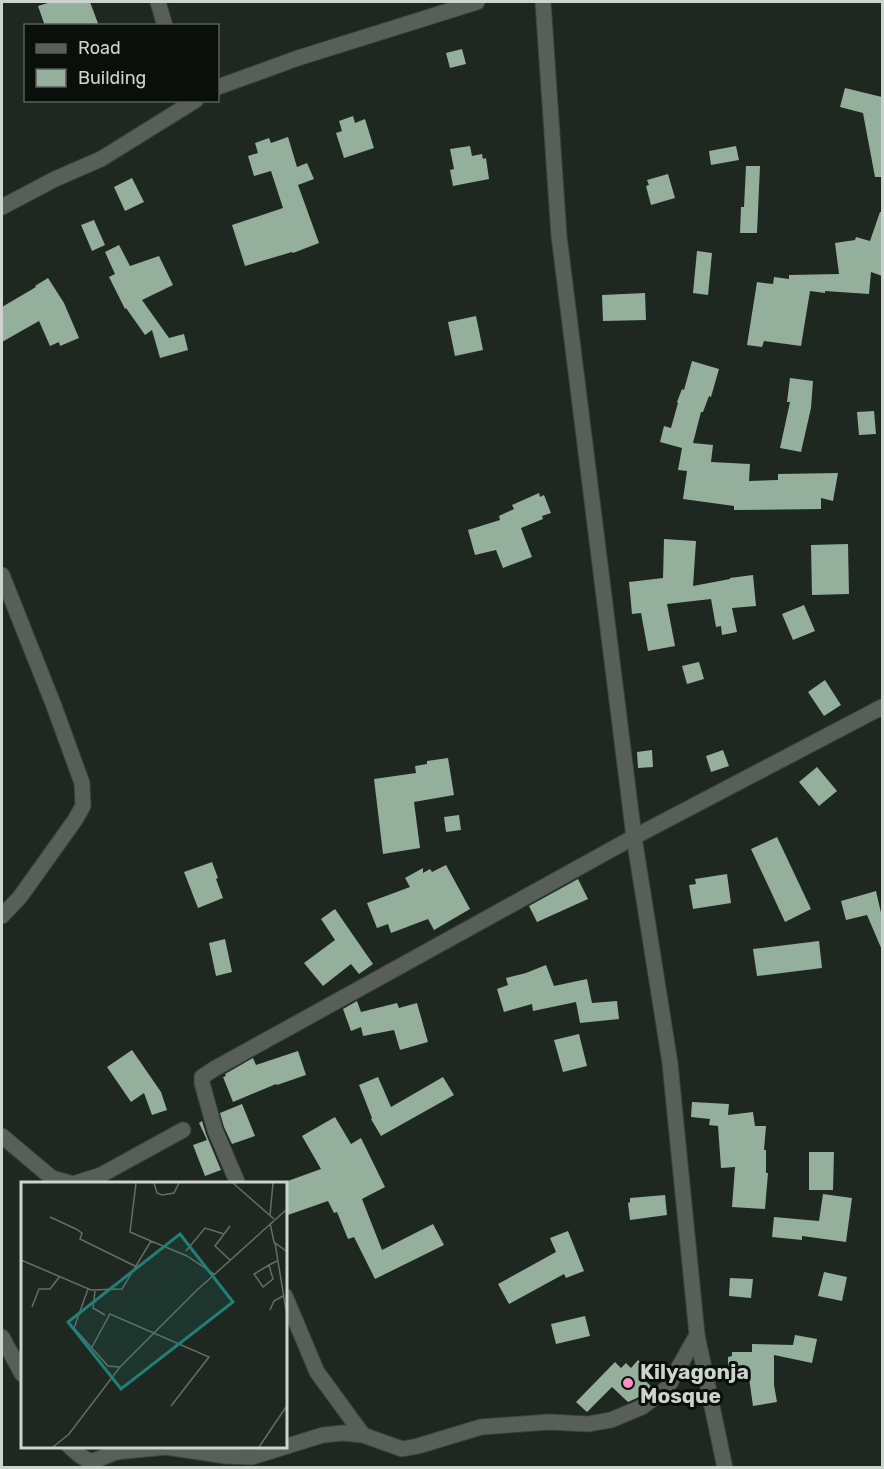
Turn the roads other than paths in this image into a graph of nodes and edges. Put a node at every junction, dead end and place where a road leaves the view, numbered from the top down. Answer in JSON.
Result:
{"nodes":[{"id":1,"x":158,"y":2,"type":"edge"},
{"id":2,"x":477,"y":2,"type":"edge"},
{"id":3,"x":543,"y":2,"type":"edge"},
{"id":4,"x":164,"y":24,"type":"edge"},
{"id":5,"x":219,"y":87,"type":"edge"},
{"id":6,"x":193,"y":102,"type":"edge"},
{"id":7,"x":2,"y":207,"type":"edge"},
{"id":8,"x":2,"y":575,"type":"edge"},
{"id":9,"x":882,"y":707,"type":"edge"},
{"id":10,"x":634,"y":837,"type":"junction"},
{"id":11,"x":2,"y":916,"type":"edge"},
{"id":12,"x":183,"y":1130,"type":"dead end"},
{"id":13,"x":2,"y":1136,"type":"edge"},
{"id":14,"x":66,"y":1182,"type":"edge"},
{"id":15,"x":79,"y":1182,"type":"edge"},
{"id":16,"x":237,"y":1182,"type":"edge"},
{"id":17,"x":286,"y":1298,"type":"edge"},
{"id":18,"x":697,"y":1335,"type":"junction"},
{"id":19,"x":2,"y":1337,"type":"edge"},
{"id":20,"x":21,"y":1372,"type":"edge"},
{"id":21,"x":363,"y":1435,"type":"junction"},
{"id":22,"x":286,"y":1446,"type":"edge"},
{"id":23,"x":71,"y":1448,"type":"edge"},
{"id":24,"x":156,"y":1448,"type":"edge"},
{"id":25,"x":173,"y":1448,"type":"edge"},
{"id":26,"x":281,"y":1448,"type":"edge"},
{"id":27,"x":725,"y":1467,"type":"edge"}],
"edges":[{"from":1,"to":4,"type":"street"},
{"from":2,"to":5,"type":"street"},
{"from":3,"to":10,"type":"street"},
{"from":6,"to":7,"type":"street"},
{"from":8,"to":11,"type":"street"},
{"from":9,"to":10,"type":"street"},
{"from":10,"to":16,"type":"street"},
{"from":10,"to":18,"type":"street"},
{"from":12,"to":15,"type":"street"},
{"from":13,"to":14,"type":"street"},
{"from":17,"to":21,"type":"street"},
{"from":18,"to":21,"type":"street"},
{"from":18,"to":27,"type":"street"},
{"from":19,"to":20,"type":"street"},
{"from":21,"to":22,"type":"street"},
{"from":23,"to":24,"type":"street"},
{"from":25,"to":26,"type":"street"}]}
